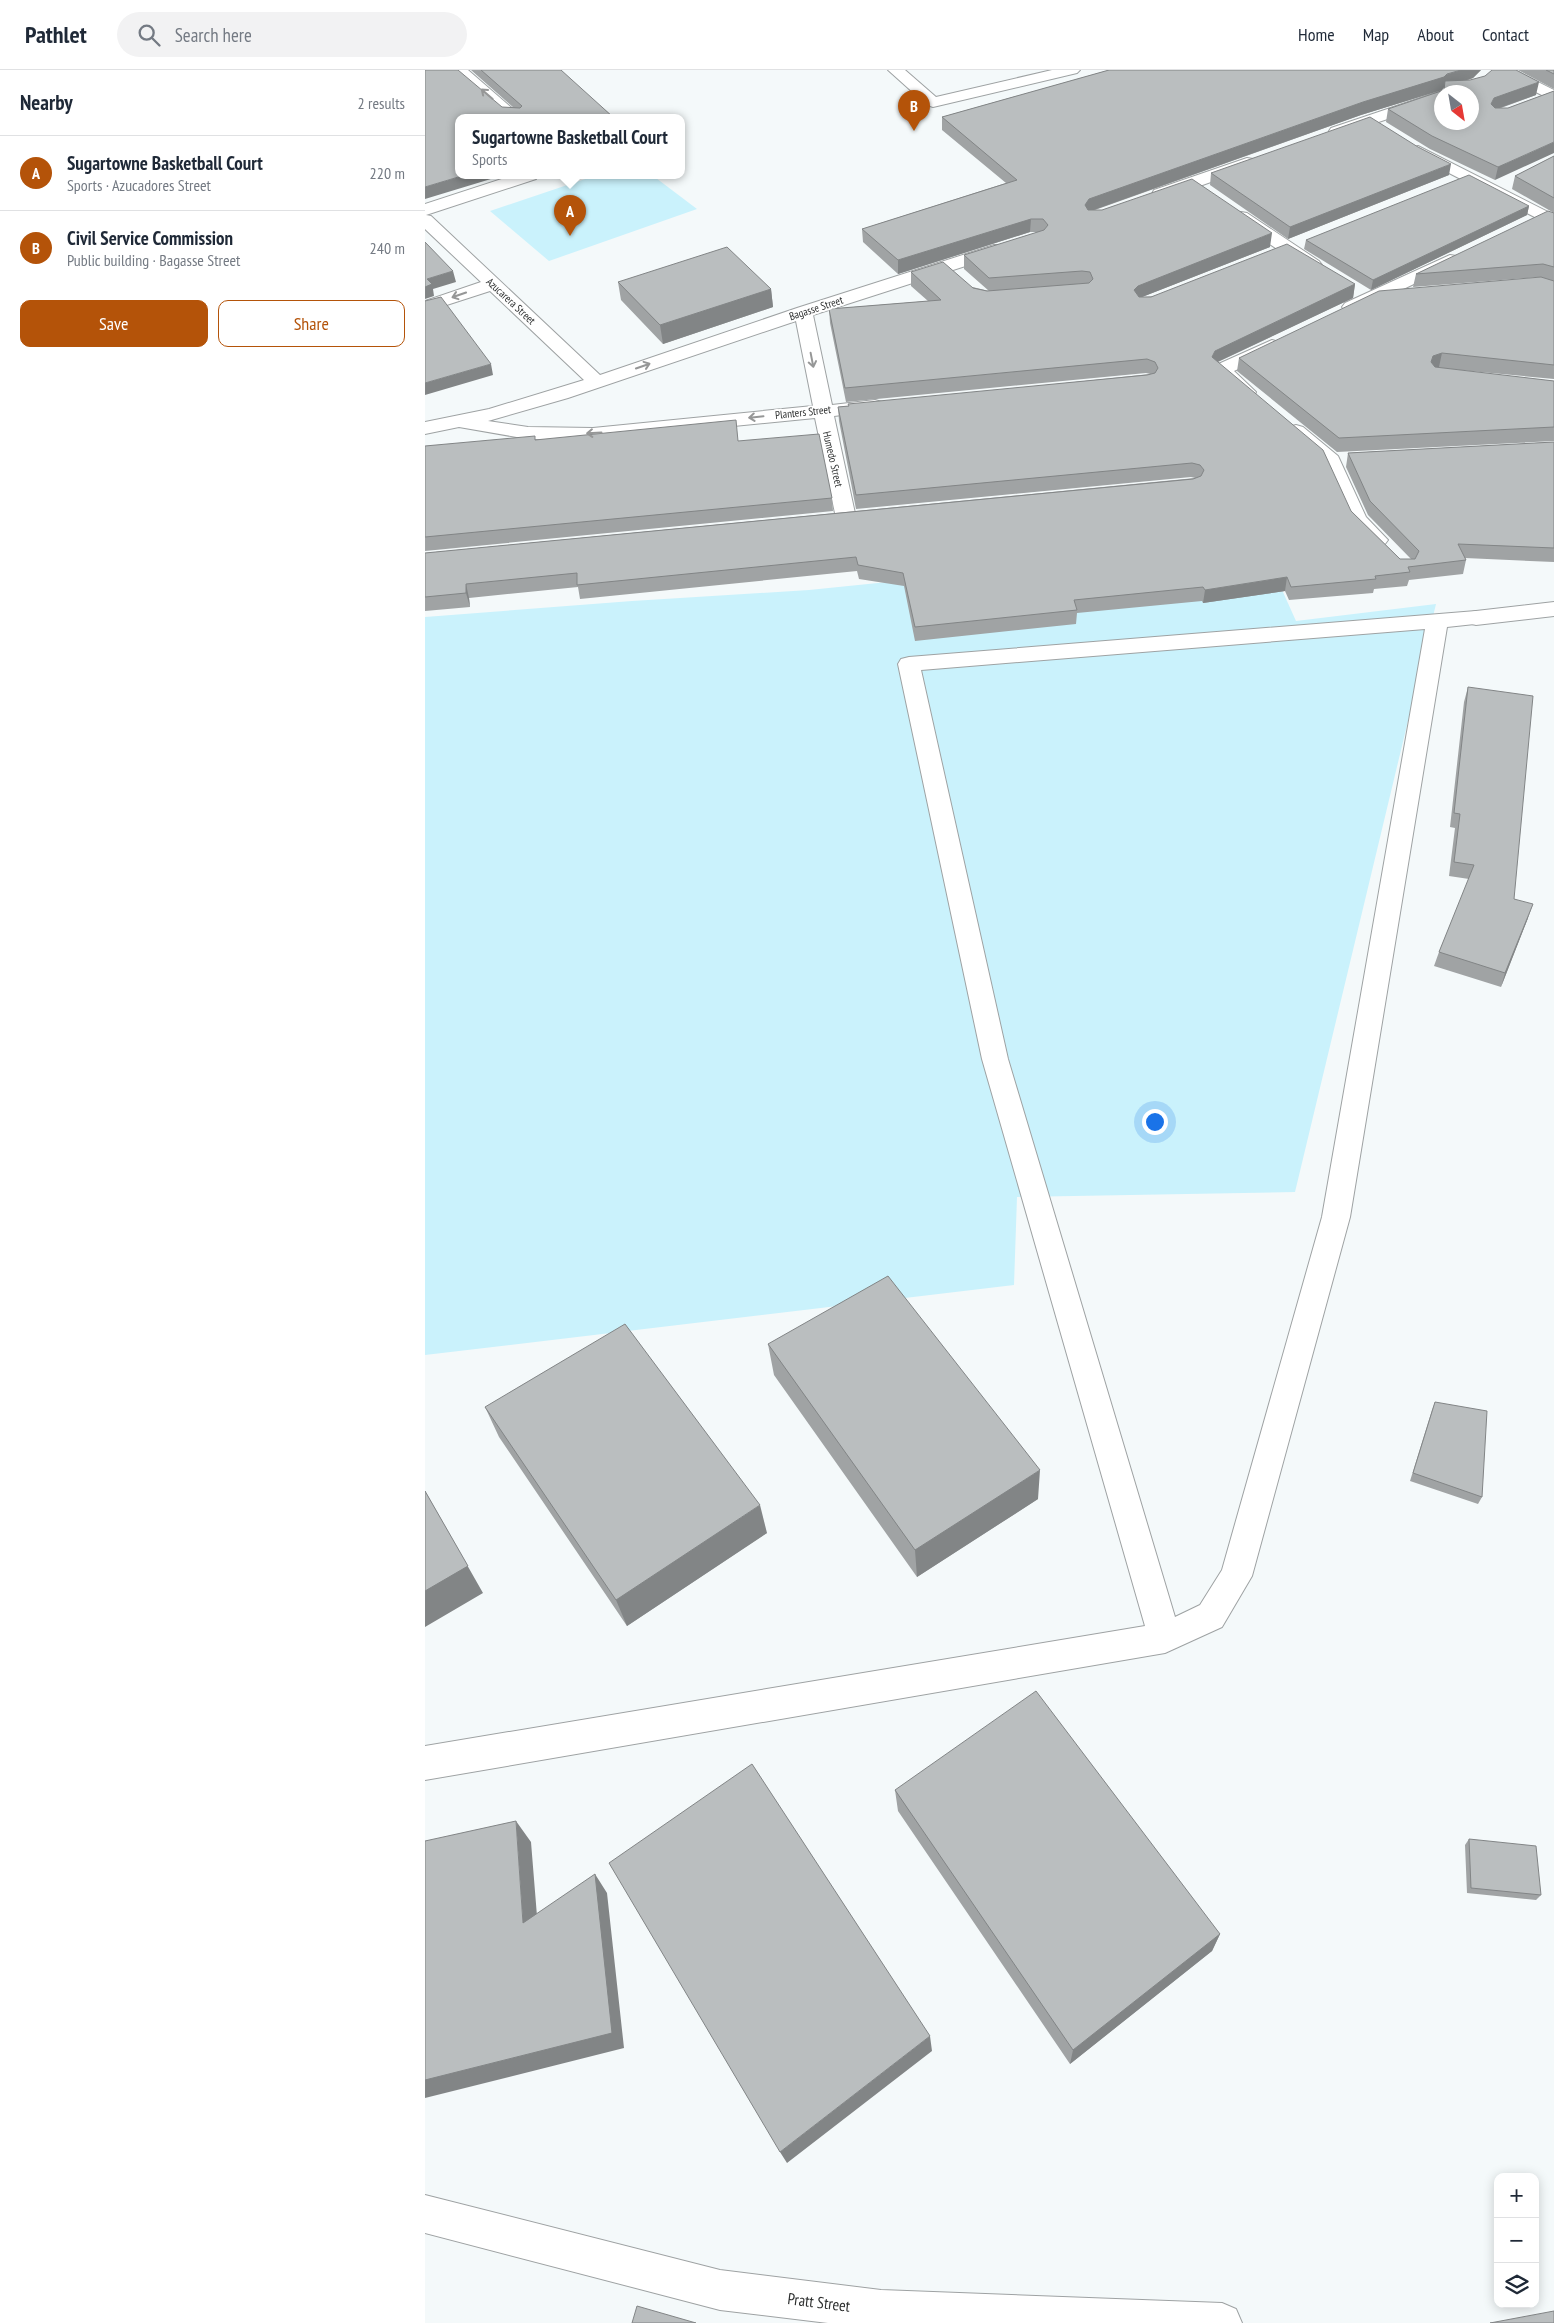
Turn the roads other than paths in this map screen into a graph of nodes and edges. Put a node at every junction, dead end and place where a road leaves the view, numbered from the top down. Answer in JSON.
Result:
{"nodes":[{"id":1,"x":459,"y":70,"type":"edge"},
{"id":2,"x":896,"y":70,"type":"edge"},
{"id":3,"x":1072,"y":70,"type":"edge"},
{"id":4,"x":1502,"y":70,"type":"edge"},
{"id":5,"x":1554,"y":96,"type":"edge"},
{"id":6,"x":1434,"y":98,"type":"edge"},
{"id":7,"x":1535,"y":103,"type":"edge"},
{"id":8,"x":510,"y":114,"type":"edge"},
{"id":9,"x":1368,"y":120,"type":"junction"},
{"id":10,"x":1384,"y":130,"type":"edge"},
{"id":11,"x":1323,"y":136,"type":"edge"},
{"id":12,"x":1407,"y":144,"type":"edge"},
{"id":13,"x":1261,"y":158,"type":"edge"},
{"id":14,"x":1468,"y":176,"type":"junction"},
{"id":15,"x":518,"y":179,"type":"edge"},
{"id":16,"x":1512,"y":180,"type":"edge"},
{"id":17,"x":1193,"y":183,"type":"junction"},
{"id":18,"x":1450,"y":184,"type":"edge"},
{"id":19,"x":1495,"y":189,"type":"junction"},
{"id":20,"x":1208,"y":194,"type":"edge"},
{"id":21,"x":1148,"y":199,"type":"edge"},
{"id":22,"x":1224,"y":205,"type":"edge"},
{"id":23,"x":425,"y":210,"type":"edge"},
{"id":24,"x":1549,"y":219,"type":"edge"},
{"id":25,"x":425,"y":220,"type":"edge"},
{"id":26,"x":1526,"y":224,"type":"edge"},
{"id":27,"x":1304,"y":241,"type":"edge"},
{"id":28,"x":1019,"y":243,"type":"edge"},
{"id":29,"x":1286,"y":248,"type":"junction"},
{"id":30,"x":1465,"y":253,"type":"edge"},
{"id":31,"x":1268,"y":255,"type":"edge"},
{"id":32,"x":947,"y":266,"type":"junction"},
{"id":33,"x":1328,"y":273,"type":"edge"},
{"id":34,"x":960,"y":278,"type":"edge"},
{"id":35,"x":492,"y":284,"type":"junction"},
{"id":36,"x":1352,"y":288,"type":"edge"},
{"id":37,"x":1419,"y":294,"type":"edge"},
{"id":38,"x":1369,"y":298,"type":"junction"},
{"id":39,"x":425,"y":307,"type":"edge"},
{"id":40,"x":803,"y":312,"type":"junction"},
{"id":41,"x":1334,"y":315,"type":"edge"},
{"id":42,"x":1291,"y":336,"type":"edge"},
{"id":43,"x":597,"y":382,"type":"junction"},
{"id":44,"x":891,"y":404,"type":"edge"},
{"id":45,"x":822,"y":410,"type":"junction"},
{"id":46,"x":461,"y":422,"type":"junction"},
{"id":47,"x":425,"y":428,"type":"edge"},
{"id":48,"x":846,"y":518,"type":"edge"},
{"id":49,"x":1391,"y":553,"type":"edge"},
{"id":50,"x":1554,"y":609,"type":"edge"},
{"id":51,"x":1437,"y":622,"type":"junction"},
{"id":52,"x":1165,"y":1638,"type":"junction"},
{"id":53,"x":425,"y":1763,"type":"edge"},
{"id":54,"x":425,"y":2214,"type":"edge"},
{"id":55,"x":1222,"y":2323,"type":"edge"}],
"edges":[{"from":8,"to":1,"type":"street","one_way":true},
{"from":2,"to":3,"type":"street"},
{"from":4,"to":5,"type":"street"},
{"from":5,"to":7,"type":"street"},
{"from":6,"to":9,"type":"street"},
{"from":9,"to":10,"type":"street"},
{"from":9,"to":11,"type":"street"},
{"from":12,"to":14,"type":"street"},
{"from":13,"to":17,"type":"street"},
{"from":14,"to":18,"type":"street"},
{"from":14,"to":19,"type":"street"},
{"from":15,"to":23,"type":"street"},
{"from":16,"to":19,"type":"street"},
{"from":17,"to":20,"type":"street"},
{"from":17,"to":21,"type":"street"},
{"from":19,"to":24,"type":"street"},
{"from":22,"to":29,"type":"street"},
{"from":24,"to":26,"type":"street"},
{"from":25,"to":35,"type":"street","name":"Azucarera Street"},
{"from":27,"to":29,"type":"street"},
{"from":28,"to":32,"type":"street","name":"Bagasse Street"},
{"from":29,"to":31,"type":"street"},
{"from":29,"to":33,"type":"street"},
{"from":30,"to":38,"type":"street"},
{"from":32,"to":34,"type":"street"},
{"from":32,"to":40,"type":"street","name":"Bagasse Street"},
{"from":35,"to":39,"type":"street","one_way":true},
{"from":35,"to":43,"type":"street","name":"Azucarera Street"},
{"from":36,"to":38,"type":"street"},
{"from":37,"to":38,"type":"street"},
{"from":38,"to":41,"type":"street"},
{"from":43,"to":40,"type":"street","name":"Bagasse Street","one_way":true},
{"from":40,"to":45,"type":"street","name":"Humedo Street","one_way":true},
{"from":42,"to":49,"type":"street"},
{"from":43,"to":46,"type":"street","name":"Planters Street"},
{"from":44,"to":45,"type":"street","name":"Planters Street"},
{"from":45,"to":46,"type":"street","name":"Planters Street","one_way":true},
{"from":45,"to":48,"type":"street","name":"Humedo Street"},
{"from":46,"to":47,"type":"street","name":"Planters Street"},
{"from":50,"to":51,"type":"street"},
{"from":51,"to":52,"type":"street"},
{"from":51,"to":52,"type":"street"},
{"from":52,"to":53,"type":"street"},
{"from":54,"to":55,"type":"street","name":"Pratt Street"}]}
